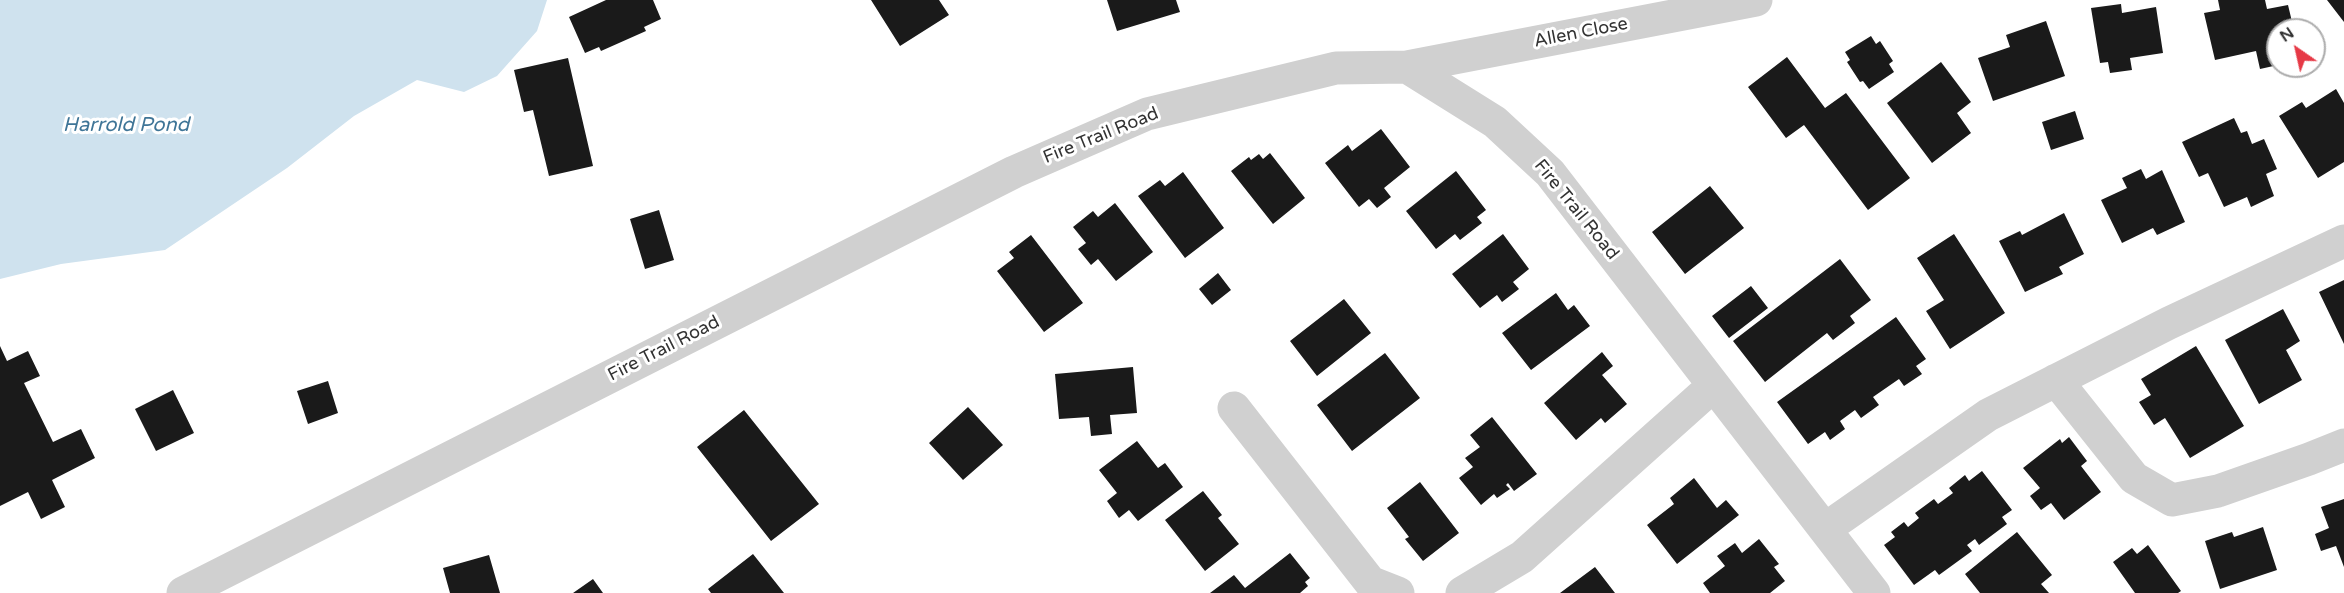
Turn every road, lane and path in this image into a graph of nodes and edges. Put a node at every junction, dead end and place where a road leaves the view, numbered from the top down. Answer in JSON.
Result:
{"nodes":[{"id":1,"x":1756,"y":0,"type":"edge"},
{"id":2,"x":1407,"y":67,"type":"junction"},
{"id":3,"x":2344,"y":241,"type":"edge"},
{"id":4,"x":2056,"y":380,"type":"junction"},
{"id":5,"x":1713,"y":386,"type":"junction"},
{"id":6,"x":1234,"y":408,"type":"dead end"},
{"id":7,"x":2344,"y":445,"type":"edge"},
{"id":8,"x":1825,"y":529,"type":"junction"},
{"id":9,"x":183,"y":593,"type":"edge"},
{"id":10,"x":1398,"y":593,"type":"edge"},
{"id":11,"x":1462,"y":593,"type":"edge"},
{"id":12,"x":1874,"y":593,"type":"edge"}],
"edges":[{"from":1,"to":2,"type":"street","name":"Allen Close"},
{"from":2,"to":5,"type":"street","name":"Fire Trail Road"},
{"from":2,"to":9,"type":"street","name":"Fire Trail Road"},
{"from":3,"to":4,"type":"street"},
{"from":4,"to":7,"type":"street"},
{"from":4,"to":8,"type":"street"},
{"from":5,"to":8,"type":"street","name":"Fire Trail Road"},
{"from":5,"to":11,"type":"street"},
{"from":6,"to":10,"type":"street"},
{"from":8,"to":12,"type":"street","name":"Fire Trail Road"}]}
